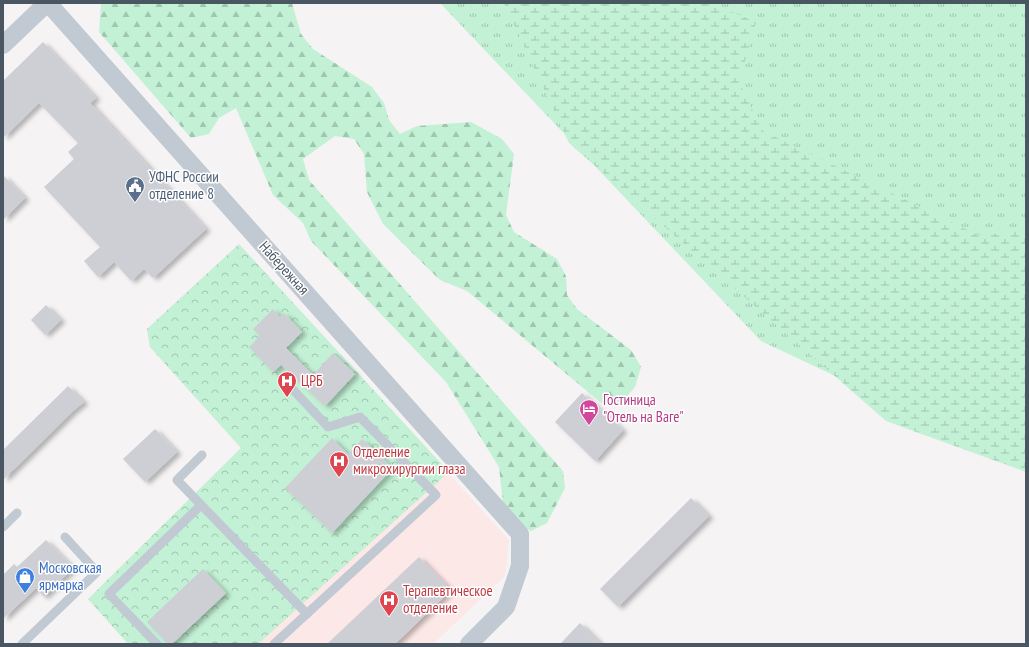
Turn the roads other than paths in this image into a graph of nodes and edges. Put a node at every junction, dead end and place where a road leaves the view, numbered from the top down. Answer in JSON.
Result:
{"nodes":[{"id":1,"x":47,"y":3,"type":"edge"},
{"id":2,"x":3,"y":45,"type":"edge"},
{"id":3,"x":283,"y":379,"type":"dead end"},
{"id":4,"x":202,"y":455,"type":"dead end"},
{"id":5,"x":201,"y":504,"type":"junction"},
{"id":6,"x":17,"y":513,"type":"dead end"},
{"id":7,"x":3,"y":527,"type":"edge"},
{"id":8,"x":65,"y":537,"type":"dead end"},
{"id":9,"x":307,"y":614,"type":"junction"},
{"id":10,"x":22,"y":644,"type":"edge"},
{"id":11,"x":157,"y":644,"type":"edge"},
{"id":12,"x":274,"y":644,"type":"edge"},
{"id":13,"x":469,"y":644,"type":"edge"}],
"edges":[{"from":1,"to":2,"type":"street"},
{"from":1,"to":13,"type":"street","name":"Набережная"},
{"from":3,"to":9,"type":"lane"},
{"from":4,"to":5,"type":"lane"},
{"from":5,"to":9,"type":"lane"},
{"from":5,"to":11,"type":"lane"},
{"from":6,"to":7,"type":"lane"},
{"from":8,"to":10,"type":"lane"},
{"from":9,"to":12,"type":"lane"}]}
